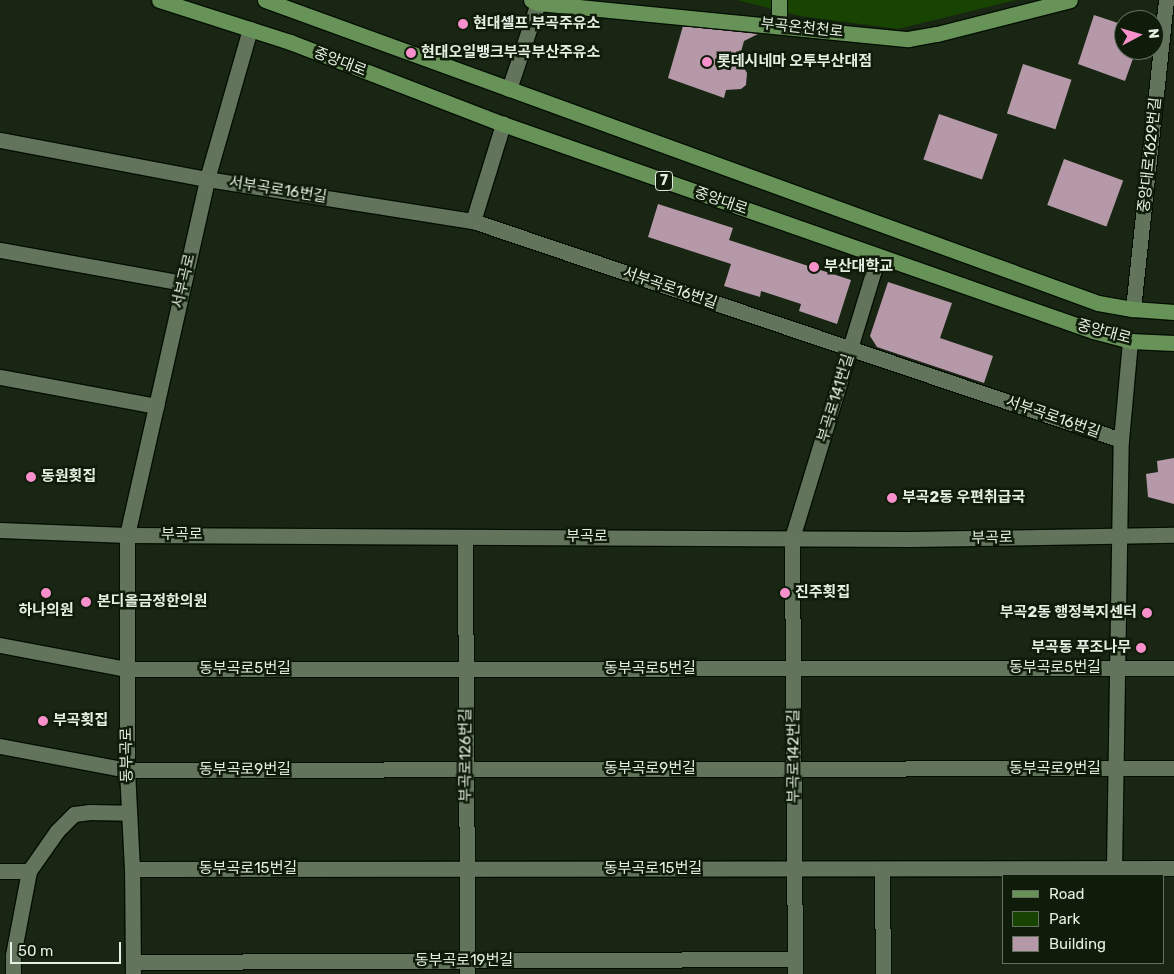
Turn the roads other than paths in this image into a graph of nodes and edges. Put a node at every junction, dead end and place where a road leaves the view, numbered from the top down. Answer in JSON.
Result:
{"nodes":[{"id":1,"x":159,"y":0,"type":"edge"},
{"id":2,"x":265,"y":0,"type":"edge"},
{"id":3,"x":1070,"y":0,"type":"edge"},
{"id":4,"x":1166,"y":0,"type":"edge"},
{"id":5,"x":534,"y":1,"type":"edge"},
{"id":6,"x":779,"y":13,"type":"edge"},
{"id":7,"x":250,"y":29,"type":"junction"},
{"id":8,"x":509,"y":89,"type":"junction"},
{"id":9,"x":503,"y":124,"type":"junction"},
{"id":10,"x":0,"y":140,"type":"edge"},
{"id":11,"x":207,"y":178,"type":"junction"},
{"id":12,"x":473,"y":221,"type":"junction"},
{"id":13,"x":0,"y":250,"type":"edge"},
{"id":14,"x":878,"y":257,"type":"junction"},
{"id":15,"x":183,"y":283,"type":"junction"},
{"id":16,"x":1133,"y":309,"type":"junction"},
{"id":17,"x":1174,"y":312,"type":"edge"},
{"id":18,"x":1130,"y":341,"type":"junction"},
{"id":19,"x":1174,"y":343,"type":"edge"},
{"id":20,"x":851,"y":349,"type":"junction"},
{"id":21,"x":0,"y":377,"type":"edge"},
{"id":22,"x":156,"y":406,"type":"junction"},
{"id":23,"x":1122,"y":440,"type":"junction"},
{"id":24,"x":0,"y":530,"type":"edge"},
{"id":25,"x":127,"y":535,"type":"junction"},
{"id":26,"x":1121,"y":535,"type":"junction"},
{"id":27,"x":1174,"y":535,"type":"edge"},
{"id":28,"x":465,"y":537,"type":"junction"},
{"id":29,"x":792,"y":538,"type":"junction"},
{"id":30,"x":0,"y":645,"type":"edge"},
{"id":31,"x":793,"y":668,"type":"junction"},
{"id":32,"x":1118,"y":668,"type":"junction"},
{"id":33,"x":1174,"y":668,"type":"edge"},
{"id":34,"x":126,"y":669,"type":"junction"},
{"id":35,"x":466,"y":669,"type":"junction"},
{"id":36,"x":0,"y":746,"type":"edge"},
{"id":37,"x":1174,"y":768,"type":"edge"},
{"id":38,"x":794,"y":769,"type":"junction"},
{"id":39,"x":1116,"y":769,"type":"junction"},
{"id":40,"x":127,"y":770,"type":"junction"},
{"id":41,"x":466,"y":770,"type":"junction"},
{"id":42,"x":129,"y":813,"type":"junction"},
{"id":43,"x":794,"y":868,"type":"junction"},
{"id":44,"x":882,"y":868,"type":"junction"},
{"id":45,"x":1114,"y":868,"type":"junction"},
{"id":46,"x":1174,"y":868,"type":"edge"},
{"id":47,"x":132,"y":869,"type":"junction"},
{"id":48,"x":466,"y":869,"type":"junction"},
{"id":49,"x":0,"y":871,"type":"edge"},
{"id":50,"x":29,"y":871,"type":"junction"},
{"id":51,"x":6,"y":955,"type":"edge"},
{"id":52,"x":467,"y":967,"type":"edge"},
{"id":53,"x":795,"y":967,"type":"edge"},
{"id":54,"x":133,"y":968,"type":"edge"},
{"id":55,"x":13,"y":974,"type":"edge"},
{"id":56,"x":883,"y":974,"type":"edge"}],
"edges":[{"from":1,"to":7,"type":"main road","name":"중앙대로","number":"7"},
{"from":2,"to":8,"type":"main road","name":"중앙대로","number":"7"},
{"from":3,"to":6,"type":"main road","name":"부곡온천천로"},
{"from":4,"to":16,"type":"street","name":"중앙대로1629번길"},
{"from":5,"to":6,"type":"main road","name":"부곡온천천로"},
{"from":5,"to":8,"type":"street"},
{"from":7,"to":9,"type":"main road","name":"중앙대로","number":"7"},
{"from":7,"to":11,"type":"street","name":"서부곡로"},
{"from":8,"to":16,"type":"main road","name":"중앙대로","number":"7"},
{"from":9,"to":12,"type":"street"},
{"from":9,"to":14,"type":"main road","name":"중앙대로","number":"7"},
{"from":10,"to":11,"type":"street","name":"서부곡로16번길"},
{"from":11,"to":12,"type":"street","name":"서부곡로16번길"},
{"from":11,"to":15,"type":"street","name":"서부곡로"},
{"from":12,"to":20,"type":"street","name":"서부곡로16번길"},
{"from":13,"to":15,"type":"street"},
{"from":14,"to":18,"type":"main road","name":"중앙대로","number":"7"},
{"from":14,"to":20,"type":"street","name":"부곡로141번길"},
{"from":15,"to":22,"type":"street","name":"서부곡로"},
{"from":16,"to":17,"type":"main road","name":"중앙대로","number":"7"},
{"from":18,"to":19,"type":"main road","name":"중앙대로","number":"7"},
{"from":18,"to":23,"type":"street"},
{"from":20,"to":23,"type":"street","name":"서부곡로16번길"},
{"from":20,"to":29,"type":"street","name":"부곡로141번길"},
{"from":21,"to":22,"type":"street"},
{"from":22,"to":25,"type":"street","name":"서부곡로"},
{"from":23,"to":26,"type":"street"},
{"from":24,"to":25,"type":"street","name":"부곡로"},
{"from":25,"to":28,"type":"street","name":"부곡로"},
{"from":25,"to":34,"type":"street","name":"동부곡로"},
{"from":26,"to":27,"type":"street","name":"부곡로"},
{"from":26,"to":29,"type":"street","name":"부곡로"},
{"from":26,"to":32,"type":"street"},
{"from":28,"to":29,"type":"street","name":"부곡로"},
{"from":28,"to":35,"type":"street","name":"부곡로126번길"},
{"from":29,"to":31,"type":"street","name":"부곡로142번길"},
{"from":30,"to":34,"type":"street","name":"동부곡로5번길"},
{"from":31,"to":32,"type":"street","name":"동부곡로5번길"},
{"from":31,"to":35,"type":"street","name":"동부곡로5번길"},
{"from":31,"to":38,"type":"street","name":"부곡로142번길"},
{"from":32,"to":33,"type":"street","name":"동부곡로5번길"},
{"from":32,"to":39,"type":"street"},
{"from":34,"to":35,"type":"street","name":"동부곡로5번길"},
{"from":34,"to":40,"type":"street","name":"동부곡로"},
{"from":35,"to":41,"type":"street","name":"부곡로126번길"},
{"from":36,"to":40,"type":"street","name":"동부곡로9번길"},
{"from":37,"to":39,"type":"street","name":"동부곡로9번길"},
{"from":38,"to":39,"type":"street","name":"동부곡로9번길"},
{"from":38,"to":41,"type":"street","name":"동부곡로9번길"},
{"from":38,"to":43,"type":"street","name":"부곡로142번길"},
{"from":39,"to":45,"type":"street"},
{"from":40,"to":41,"type":"street","name":"동부곡로9번길"},
{"from":40,"to":42,"type":"street","name":"동부곡로"},
{"from":41,"to":48,"type":"street","name":"부곡로126번길"},
{"from":42,"to":47,"type":"street","name":"동부곡로"},
{"from":42,"to":50,"type":"street"},
{"from":43,"to":44,"type":"street","name":"동부곡로15번길"},
{"from":43,"to":48,"type":"street","name":"동부곡로15번길"},
{"from":43,"to":53,"type":"street","name":"부곡로142번길"},
{"from":44,"to":45,"type":"street","name":"동부곡로15번길"},
{"from":44,"to":56,"type":"street"},
{"from":45,"to":46,"type":"street","name":"동부곡로15번길"},
{"from":47,"to":48,"type":"street","name":"동부곡로15번길"},
{"from":47,"to":54,"type":"street","name":"동부곡로"},
{"from":48,"to":52,"type":"street","name":"부곡로126번길"},
{"from":49,"to":50,"type":"street"},
{"from":50,"to":51,"type":"street"},
{"from":51,"to":55,"type":"street"},
{"from":52,"to":53,"type":"street","name":"동부곡로19번길"},
{"from":52,"to":54,"type":"street","name":"동부곡로19번길"}]}
